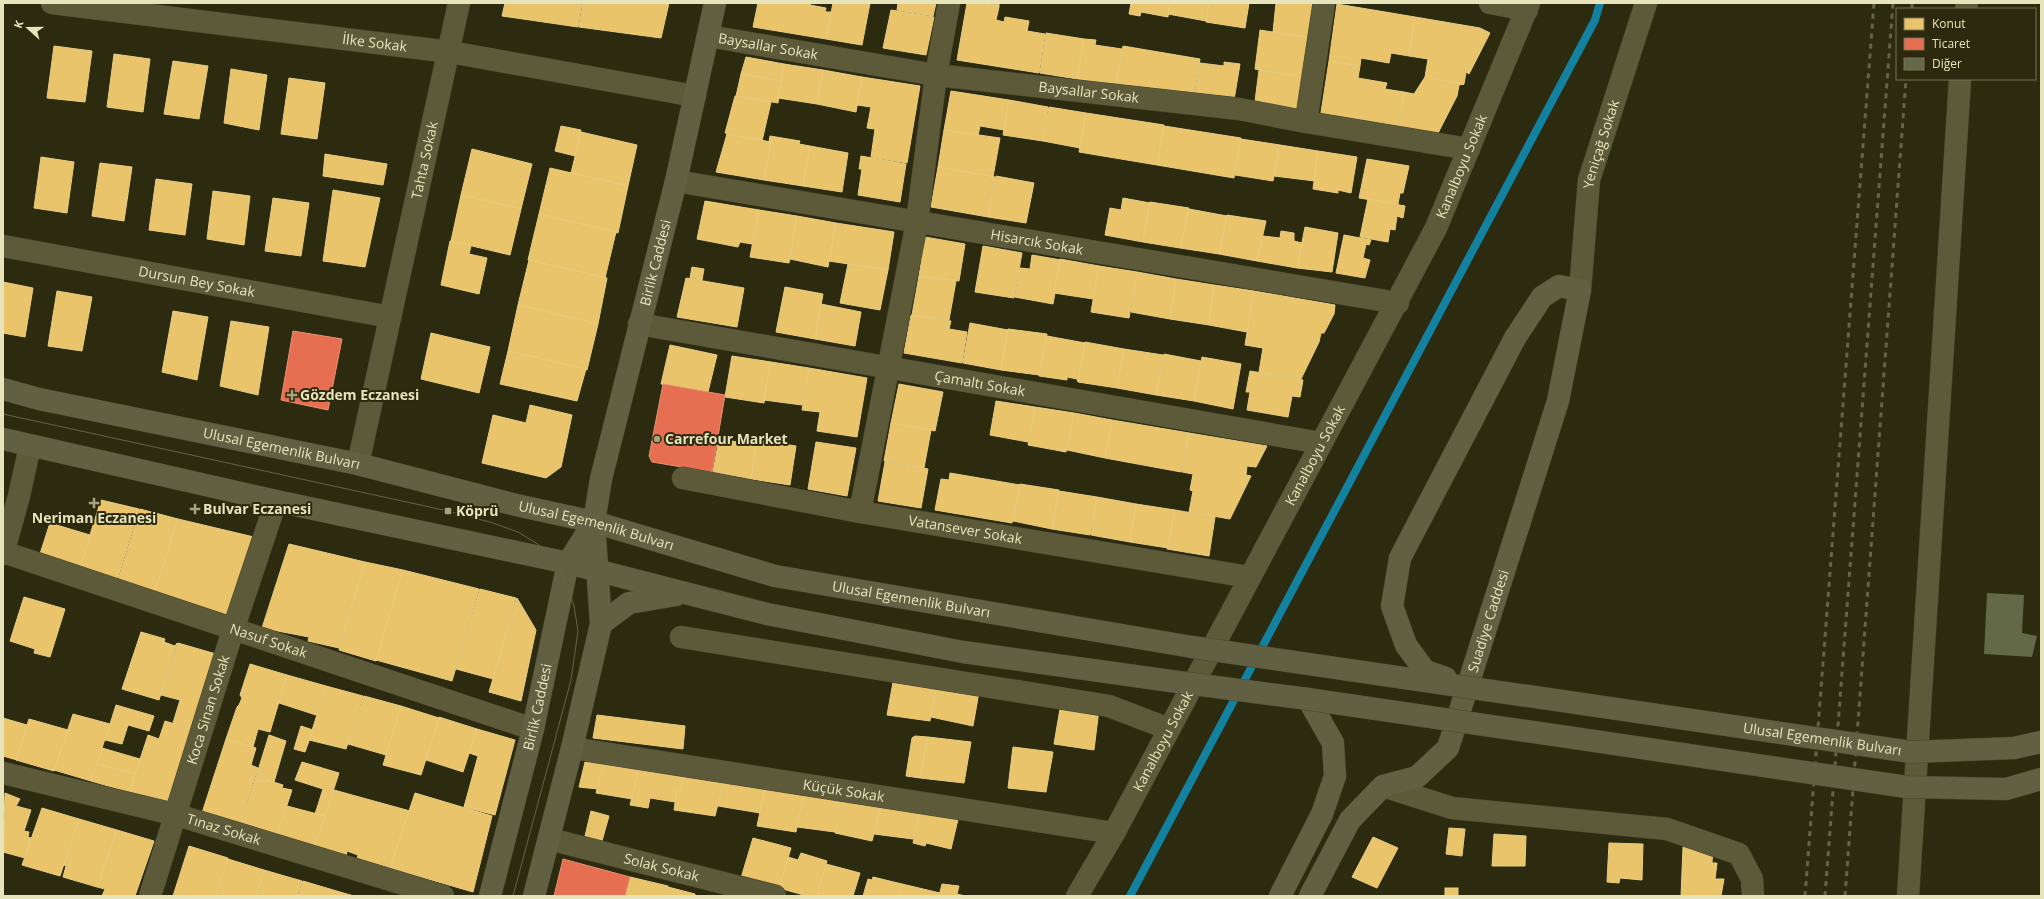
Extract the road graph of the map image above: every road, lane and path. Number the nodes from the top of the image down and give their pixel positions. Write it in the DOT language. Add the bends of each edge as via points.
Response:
graph roads {
  1 [pos="52,3"];
  2 [pos="459,3"];
  3 [pos="715,3"];
  4 [pos="949,3"];
  5 [pos="1324,3"];
  6 [pos="1490,3"];
  7 [pos="1646,3"];
  8 [pos="1528,6"];
  9 [pos="708,36"];
  10 [pos="450,52"];
  11 [pos="936,75"];
  12 [pos="1960,80"];
  13 [pos="695,96"];
  14 [pos="1306,122"];
  15 [pos="1469,149"];
  16 [pos="676,181"];
  17 [pos="917,222"];
  18 [pos="3,246"];
  19 [pos="1580,290"];
  20 [pos="1398,303"];
  21 [pos="390,317"];
  22 [pos="639,324"];
  23 [pos="888,367"];
  24 [pos="3,389"];
  25 [pos="3,439"];
  26 [pos="1322,443"];
  27 [pos="30,446"];
  28 [pos="358,464"];
  29 [pos="683,478"];
  30 [pos="11,495"];
  31 [pos="276,501"];
  32 [pos="860,512"];
  33 [pos="594,522"];
  34 [pos="3,553"];
  35 [pos="568,563"];
  36 [pos="597,571"];
  37 [pos="1249,578"];
  38 [pos="688,594"];
  39 [pos="601,624"];
  40 [pos="233,630"];
  41 [pos="681,637"];
  42 [pos="1474,688"];
  43 [pos="1308,699"];
  44 [pos="533,729"];
  45 [pos="1169,729"];
  46 [pos="2041,742"];
  47 [pos="572,748"];
  48 [pos="3,773"];
  49 [pos="2041,779"];
  50 [pos="1383,786"];
  51 [pos="177,815"];
  52 [pos="1114,833"];
  53 [pos="549,839"];
  54 [pos="150,896"];
  55 [pos="443,896"];
  56 [pos="490,896"];
  57 [pos="534,896"];
  58 [pos="775,896"];
  59 [pos="1077,896"];
  60 [pos="1280,896"];
  61 [pos="1310,896"];
  62 [pos="1753,896"];
  63 [pos="1908,896"];
  1 -- 10 [label="street, İlke Sokak"];
  2 -- 10 [label="street, Tahta Sokak"];
  3 -- 9 [label="main road, Birlik Caddesi"];
  4 -- 11 [label="street"];
  5 -- 14 [label="street"];
  6 -- 8 [label="street"];
  7 -- 19 [label="street, Yeniçağ Sokak" via="1589,180"];
  8 -- 15 [label="street, Kanalboyu Sokak"];
  9 -- 11 [label="street, Baysallar Sokak"];
  9 -- 13 [label="main road, Birlik Caddesi"];
  10 -- 13 [label="street, İlke Sokak"];
  10 -- 21 [label="street, Tahta Sokak"];
  11 -- 14 [label="street, Baysallar Sokak" via="1239,109"];
  11 -- 17 [label="street"];
  12 -- 63 [label="street"];
  13 -- 16 [label="main road, Birlik Caddesi"];
  14 -- 15 [label="street, Baysallar Sokak"];
  15 -- 20 [label="street, Kanalboyu Sokak" via="1436,228"];
  16 -- 17 [label="street, Hisarcık Sokak"];
  16 -- 22 [label="main road, Birlik Caddesi"];
  17 -- 20 [label="street, Hisarcık Sokak"];
  17 -- 23 [label="street"];
  18 -- 21 [label="street, Dursun Bey Sokak"];
  19 -- 42 [label="main road, bridge" via="1559,286 1542,297 1515,338 1400,558 1392,606 1406,645 1425,671"];
  19 -- 50 [label="main road, Suadiye Caddesi" via="1558,401 1448,748 1417,777"];
  20 -- 26 [label="street, Kanalboyu Sokak"];
  21 -- 28 [label="street, Tahta Sokak"];
  22 -- 23 [label="street, Çamaltı Sokak"];
  22 -- 33 [label="main road, Birlik Caddesi" via="601,479"];
  23 -- 26 [label="street, Çamaltı Sokak"];
  23 -- 32 [label="street"];
  24 -- 28 [label="main road, Ulusal Egemenlik Bulvarı" via="38,399"];
  25 -- 27 [label="main road"];
  26 -- 37 [label="street, Kanalboyu Sokak"];
  27 -- 30 [label="street"];
  27 -- 31 [label="main road"];
  28 -- 33 [label="main road, Ulusal Egemenlik Bulvarı" via="516,505"];
  29 -- 32 [label="street, Vatansever Sokak"];
  30 -- 34 [label="street"];
  31 -- 35 [label="main road"];
  31 -- 40 [label="street, Koca Sinan Sokak"];
  32 -- 37 [label="street, Vatansever Sokak"];
  33 -- 35 [label="main road, Birlik Caddesi"];
  33 -- 36 [label="main road, Birlik Caddesi"];
  33 -- 42 [label="main road, Ulusal Egemenlik Bulvarı, bridge" via="775,576 1192,647"];
  34 -- 40 [label="street, Nasuf Sokak"];
  35 -- 36 [label="main road"];
  35 -- 44 [label="main road, Birlik Caddesi"];
  36 -- 38 [label="main road"];
  36 -- 39 [label="main road, Birlik Caddesi"];
  37 -- 45 [label="street, Kanalboyu Sokak"];
  38 -- 39 [label="main road" via="629,603"];
  38 -- 43 [label="main road, bridge" via="767,614 963,652"];
  39 -- 47 [label="main road, Birlik Caddesi"];
  40 -- 44 [label="street, Nasuf Sokak"];
  40 -- 51 [label="street, Koca Sinan Sokak"];
  41 -- 45 [label="street" via="1110,706"];
  42 -- 46 [label="main road, Ulusal Egemenlik Bulvarı, bridge" via="1911,752 2014,748"];
  43 -- 49 [label="main road, bridge" via="1907,787 2006,789"];
  43 -- 60 [label="main road" via="1332,743 1335,776 1322,814"];
  44 -- 56 [label="main road, Birlik Caddesi"];
  45 -- 52 [label="street, Kanalboyu Sokak"];
  47 -- 52 [label="street, Küçük Sokak"];
  47 -- 53 [label="main road, Birlik Caddesi"];
  48 -- 51 [label="street, Tınaz Sokak"];
  50 -- 61 [label="main road" via="1350,820"];
  50 -- 62 [label="street" via="1452,808 1666,829 1739,854 1752,879"];
  51 -- 54 [label="street, Koca Sinan Sokak"];
  51 -- 55 [label="street, Tınaz Sokak"];
  52 -- 59 [label="street, Kanalboyu Sokak"];
  53 -- 57 [label="main road, Birlik Caddesi"];
  53 -- 58 [label="street, Solak Sokak"];
}
